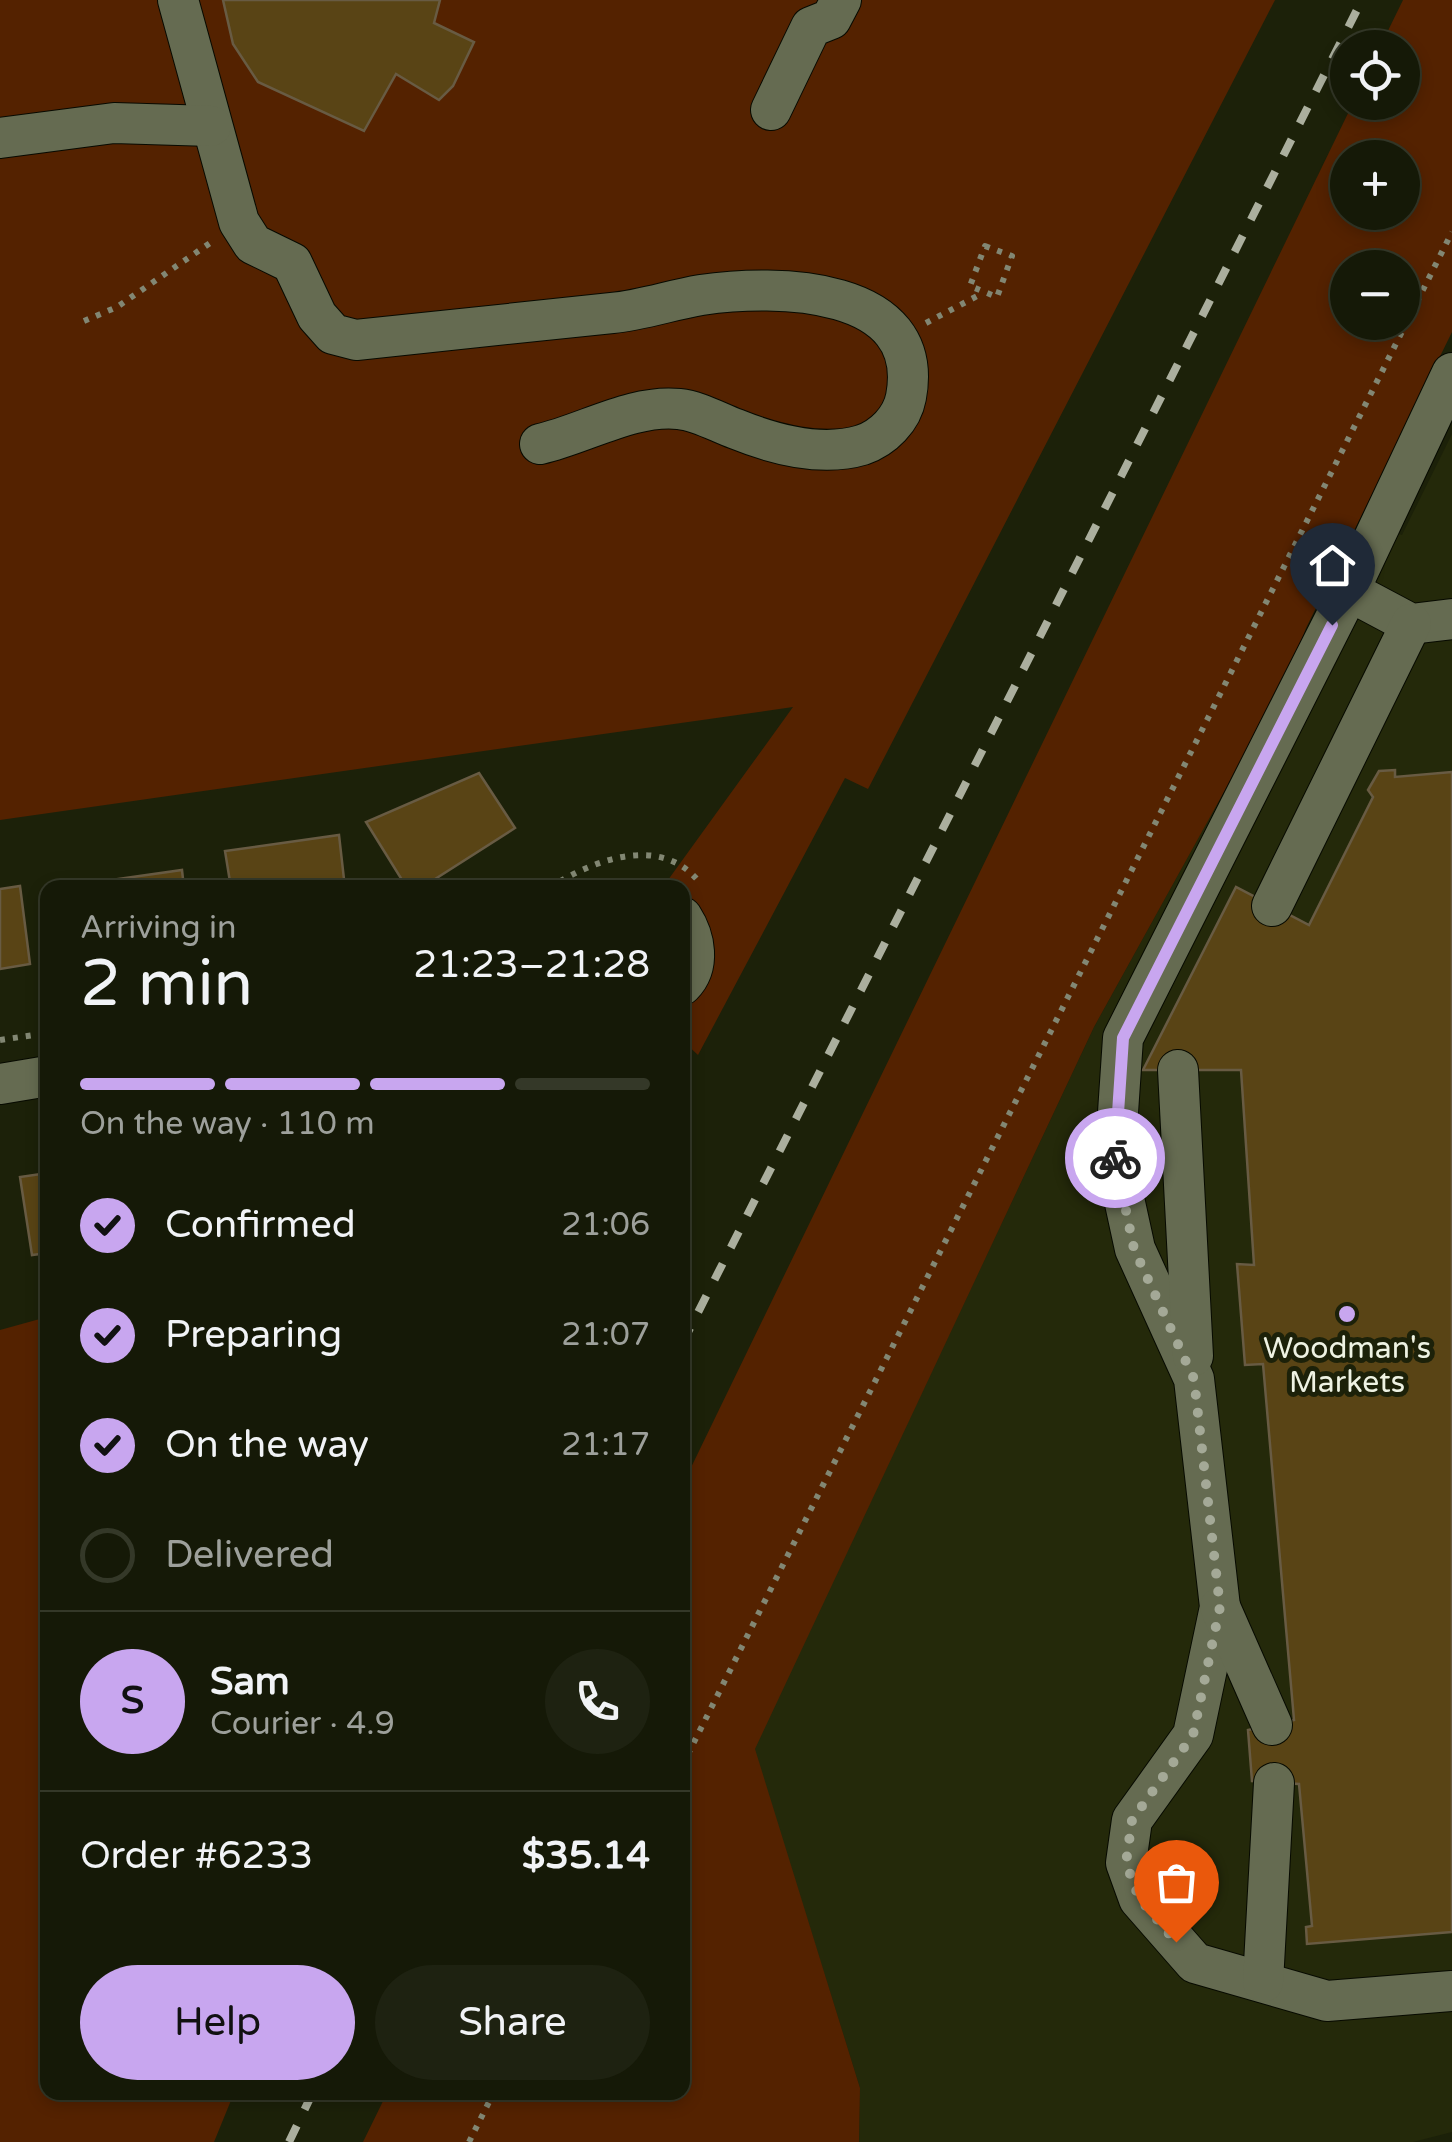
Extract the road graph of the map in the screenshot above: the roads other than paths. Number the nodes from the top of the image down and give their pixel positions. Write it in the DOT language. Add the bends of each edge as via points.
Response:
graph roads {
  1 [pos="178,0"];
  2 [pos="840,0"];
  3 [pos="771,110"];
  4 [pos="211,126"];
  5 [pos="0,138"];
  6 [pos="1452,373"];
  7 [pos="540,444"];
  8 [pos="1349,591"];
  9 [pos="1452,619"];
  10 [pos="1410,624"];
  11 [pos="694,903"];
  12 [pos="1272,906"];
  13 [pos="690,975"];
  14 [pos="1178,1070"];
  15 [pos="40,1077"];
  16 [pos="0,1084"];
  17 [pos="1194,1379"];
  18 [pos="1220,1607"];
  19 [pos="1272,1725"];
  20 [pos="1274,1782"];
  21 [pos="1262,1982"];
  22 [pos="1452,1991"];
  1 -- 4 [label="street"];
  2 -- 3 [label="street" via="831,19 811,27"];
  4 -- 5 [label="street" via="114,123"];
  4 -- 7 [label="street" via="240,222 253,244 292,263 333,334 356,340 631,311 700,295 796,292 884,323 908,384 895,422 864,444 820,450 779,443 678,409 631,414"];
  6 -- 8 [label="street"];
  8 -- 10 [label="street"];
  8 -- 17 [label="street" via="1123,1038 1118,1176 1134,1249"];
  9 -- 10 [label="street"];
  10 -- 12 [label="street"];
  11 -- 13 [label="street"];
  14 -- 17 [label="street"];
  15 -- 16 [label="street"];
  17 -- 18 [label="street"];
  18 -- 19 [label="street"];
  18 -- 21 [label="street" via="1193,1735 1132,1820 1126,1863 1139,1898 1195,1963"];
  20 -- 21 [label="street"];
  21 -- 22 [label="street" via="1327,2001"];
}
